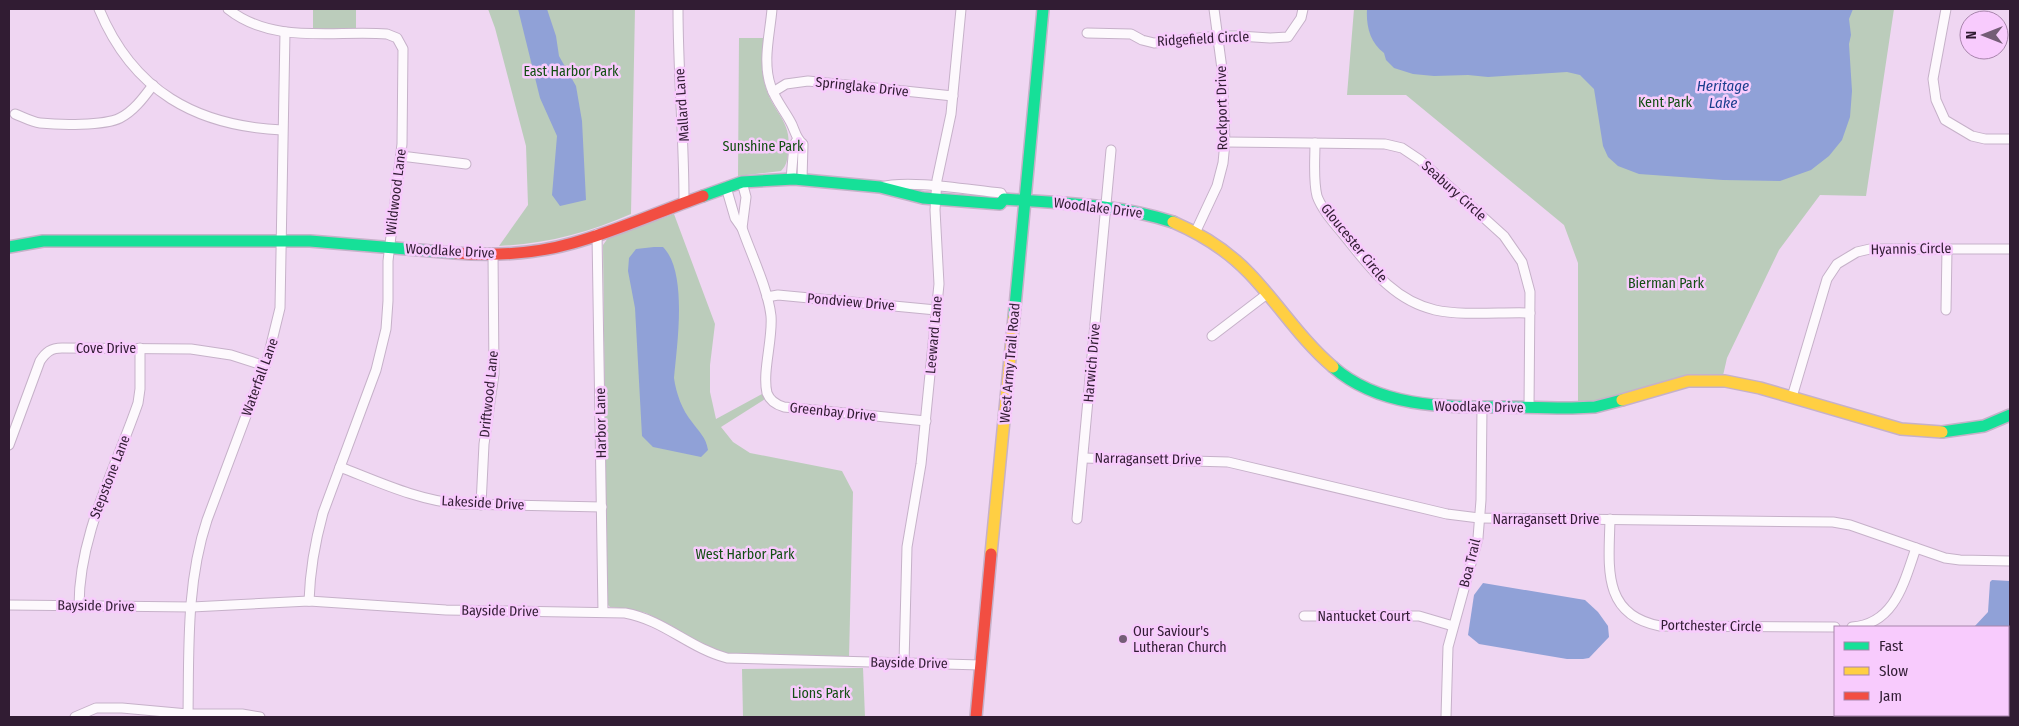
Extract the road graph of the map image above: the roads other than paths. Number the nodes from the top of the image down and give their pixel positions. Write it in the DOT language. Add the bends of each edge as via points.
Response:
graph roads {
  1 [pos="99,9"];
  2 [pos="228,9"];
  3 [pos="678,9"];
  4 [pos="772,9"];
  5 [pos="961,9"];
  6 [pos="1043,9"];
  7 [pos="1214,9"];
  8 [pos="1303,9"];
  9 [pos="1946,9"];
  10 [pos="285,32"];
  11 [pos="1086,34"];
  12 [pos="1218,36"];
  13 [pos="153,86"];
  14 [pos="773,92"];
  15 [pos="953,96"];
  16 [pos="15,114"];
  17 [pos="282,130"];
  18 [pos="2010,139"];
  19 [pos="797,140"];
  20 [pos="1225,142"];
  21 [pos="1315,143"];
  22 [pos="1111,150"];
  23 [pos="401,156"];
  24 [pos="466,164"];
  25 [pos="790,179"];
  26 [pos="802,180"];
  27 [pos="742,182"];
  28 [pos="937,186"];
  29 [pos="726,187"];
  30 [pos="880,187"];
  31 [pos="936,199"];
  32 [pos="1004,199"];
  33 [pos="1025,200"];
  34 [pos="684,202"];
  35 [pos="1106,207"];
  36 [pos="742,228"];
  37 [pos="1195,233"];
  38 [pos="597,234"];
  39 [pos="282,241"];
  40 [pos="9,247"];
  41 [pos="389,247"];
  42 [pos="1947,249"];
  43 [pos="2010,249"];
  44 [pos="493,253"];
  45 [pos="1267,294"];
  46 [pos="767,297"];
  47 [pos="936,310"];
  48 [pos="1946,310"];
  49 [pos="1530,313"];
  50 [pos="1212,336"];
  51 [pos="140,348"];
  52 [pos="265,366"];
  53 [pos="1792,397"];
  54 [pos="1482,407"];
  55 [pos="1529,407"];
  56 [pos="2010,415"];
  57 [pos="926,421"];
  58 [pos="9,445"];
  59 [pos="1083,458"];
  60 [pos="340,467"];
  61 [pos="481,505"];
  62 [pos="602,507"];
  63 [pos="1077,518"];
  64 [pos="1479,518"];
  65 [pos="1610,520"];
  66 [pos="1916,548"];
  67 [pos="2010,561"];
  68 [pos="309,600"];
  69 [pos="9,605"];
  70 [pos="79,606"];
  71 [pos="192,607"];
  72 [pos="603,612"];
  73 [pos="1304,616"];
  74 [pos="1453,626"];
  75 [pos="1856,626"];
  76 [pos="1834,627"];
  77 [pos="904,663"];
  78 [pos="981,665"];
  79 [pos="188,716"];
  80 [pos="75,717"];
  81 [pos="260,717"];
  82 [pos="976,717"];
  83 [pos="1446,717"];
  1 -- 13 [label="street" via="121,49"];
  2 -- 10 [label="street, Wildwood Lane" via="256,26"];
  3 -- 34 [label="street, Mallard Lane"];
  4 -- 14 [label="street" via="767,60 768,79"];
  5 -- 15 [label="street, Leeward Lane"];
  6 -- 33 [label="street, West Army Trail Road"];
  7 -- 12 [label="street, Rockport Drive"];
  8 -- 12 [label="street, Ridgefield Circle" via="1288,37"];
  9 -- 18 [label="street" via="1933,79 1936,100 1945,120 1972,136"];
  10 -- 17 [label="street, Waterfall Lane"];
  10 -- 23 [label="street, Wildwood Lane" via="382,34 400,41 404,57"];
  11 -- 12 [label="street, Ridgefield Circle" via="1131,34 1154,43"];
  12 -- 20 [label="street, Rockport Drive"];
  13 -- 16 [label="street" via="134,108 110,122 39,123"];
  13 -- 17 [label="street" via="189,109 221,122"];
  14 -- 15 [label="street, Springlake Drive" via="786,84 808,81"];
  14 -- 19 [label="street" via="792,124"];
  15 -- 28 [label="street, Leeward Lane"];
  17 -- 39 [label="street, Waterfall Lane"];
  19 -- 25 [label="street"];
  19 -- 26 [label="street" via="803,144"];
  20 -- 21 [label="street, Seabury Circle"];
  20 -- 37 [label="street, Rockport Drive" via="1217,186"];
  21 -- 49 [label="street, Seabury Circle" via="1385,144 1402,148 1415,157 1510,243 1527,277"];
  21 -- 49 [label="street, Gloucester Circle" via="1315,186 1319,201 1379,279 1397,294 1422,306 1444,311"];
  22 -- 35 [label="street, Harwich Drive"];
  23 -- 24 [label="street"];
  23 -- 41 [label="street, Wildwood Lane"];
  25 -- 26 [label="street, Woodlake Drive"];
  25 -- 27 [label="street, Woodlake Drive"];
  26 -- 30 [label="street, Woodlake Drive"];
  27 -- 29 [label="street, Woodlake Drive"];
  27 -- 36 [label="street, Greenbay Drive" via="746,197"];
  28 -- 30 [label="street, Woodlake Drive" via="891,184"];
  28 -- 31 [label="street, Leeward Lane"];
  28 -- 32 [label="street, Woodlake Drive" via="1001,193"];
  29 -- 34 [label="street, Woodlake Drive"];
  29 -- 36 [label="street, Greenbay Drive" via="735,218"];
  30 -- 31 [label="street, Woodlake Drive" via="890,192"];
  31 -- 32 [label="street, Woodlake Drive" via="1000,204"];
  31 -- 47 [label="street, Leeward Lane" via="939,284"];
  32 -- 33 [label="street, Woodlake Drive"];
  33 -- 35 [label="street, Woodlake Drive"];
  33 -- 78 [label="street, West Army Trail Road"];
  34 -- 38 [label="street, Woodlake Drive"];
  35 -- 37 [label="street, Woodlake Drive" via="1138,211"];
  35 -- 59 [label="street, Harwich Drive"];
  36 -- 46 [label="street, Greenbay Drive"];
  37 -- 45 [label="street, Woodlake Drive" via="1249,272"];
  38 -- 44 [label="street, Woodlake Drive" via="552,248"];
  38 -- 62 [label="street, Harbor Lane"];
  39 -- 40 [label="street, Woodlake Drive" via="43,241"];
  39 -- 41 [label="street, Woodlake Drive"];
  39 -- 52 [label="street, Waterfall Lane" via="280,308"];
  41 -- 44 [label="street, Woodlake Drive"];
  41 -- 60 [label="street, Wildwood Lane" via="388,315 383,347"];
  42 -- 43 [label="street, Hyannis Circle"];
  42 -- 48 [label="street"];
  42 -- 53 [label="street, Hyannis Circle" via="1870,249 1857,252 1836,264 1823,287"];
  44 -- 61 [label="street, Driftwood Lane" via="494,374 484,444"];
  45 -- 50 [label="street"];
  45 -- 54 [label="street, Woodlake Drive" via="1314,352 1356,383 1380,395 1406,402 1440,407"];
  46 -- 47 [label="street, Pondview Drive" via="778,295"];
  46 -- 57 [label="street, Greenbay Drive" via="771,325 766,383 768,397 773,402 784,407"];
  47 -- 57 [label="street, Leeward Lane"];
  49 -- 55 [label="street, Seabury Circle"];
  51 -- 52 [label="street, Cove Drive" via="213,351"];
  51 -- 58 [label="street, Cove Drive" via="62,348 46,353 40,361"];
  51 -- 70 [label="street, Stepstone Lane" via="138,403 86,545"];
  52 -- 71 [label="street, Waterfall Lane" via="202,533 196,558"];
  53 -- 55 [label="street, Woodlake Drive" via="1735,382 1701,380 1595,407"];
  53 -- 56 [label="street, Woodlake Drive" via="1922,432 1968,430"];
  54 -- 55 [label="street, Woodlake Drive"];
  54 -- 64 [label="street, Boa Trail"];
  57 -- 77 [label="street, Leeward Lane" via="907,547"];
  59 -- 63 [label="street, Harwich Drive"];
  59 -- 64 [label="street, Narragansett Drive" via="1228,462 1448,514"];
  60 -- 61 [label="street, Lakeside Drive" via="428,499"];
  60 -- 68 [label="street, Wildwood Lane" via="316,535"];
  61 -- 62 [label="street, Lakeside Drive"];
  62 -- 72 [label="street, Harbor Lane"];
  64 -- 65 [label="street, Narragansett Drive"];
  64 -- 74 [label="street, Boa Trail" via="1478,538"];
  65 -- 66 [label="street, Narragansett Drive" via="1833,522"];
  65 -- 76 [label="street, Portchester Circle" via="1611,584 1625,610 1639,620 1660,626"];
  66 -- 67 [label="street, Narragansett Drive" via="1945,558"];
  66 -- 75 [label="street" via="1900,592 1889,611 1872,622"];
  68 -- 71 [label="street, Bayside Drive"];
  68 -- 72 [label="street, Bayside Drive" via="446,610"];
  69 -- 70 [label="street, Bayside Drive"];
  70 -- 71 [label="street, Bayside Drive"];
  71 -- 79 [label="street, Waterfall Lane"];
  72 -- 77 [label="street, Bayside Drive" via="648,618 700,649 727,658"];
  73 -- 74 [label="street, Nantucket Court" via="1419,616"];
  74 -- 83 [label="street, Boa Trail" via="1446,657"];
  77 -- 78 [label="street, Bayside Drive"];
  78 -- 82 [label="street, West Army Trail Road"];
  79 -- 80 [label="street" via="96,708"];
  79 -- 81 [label="street" via="242,714"];
}
